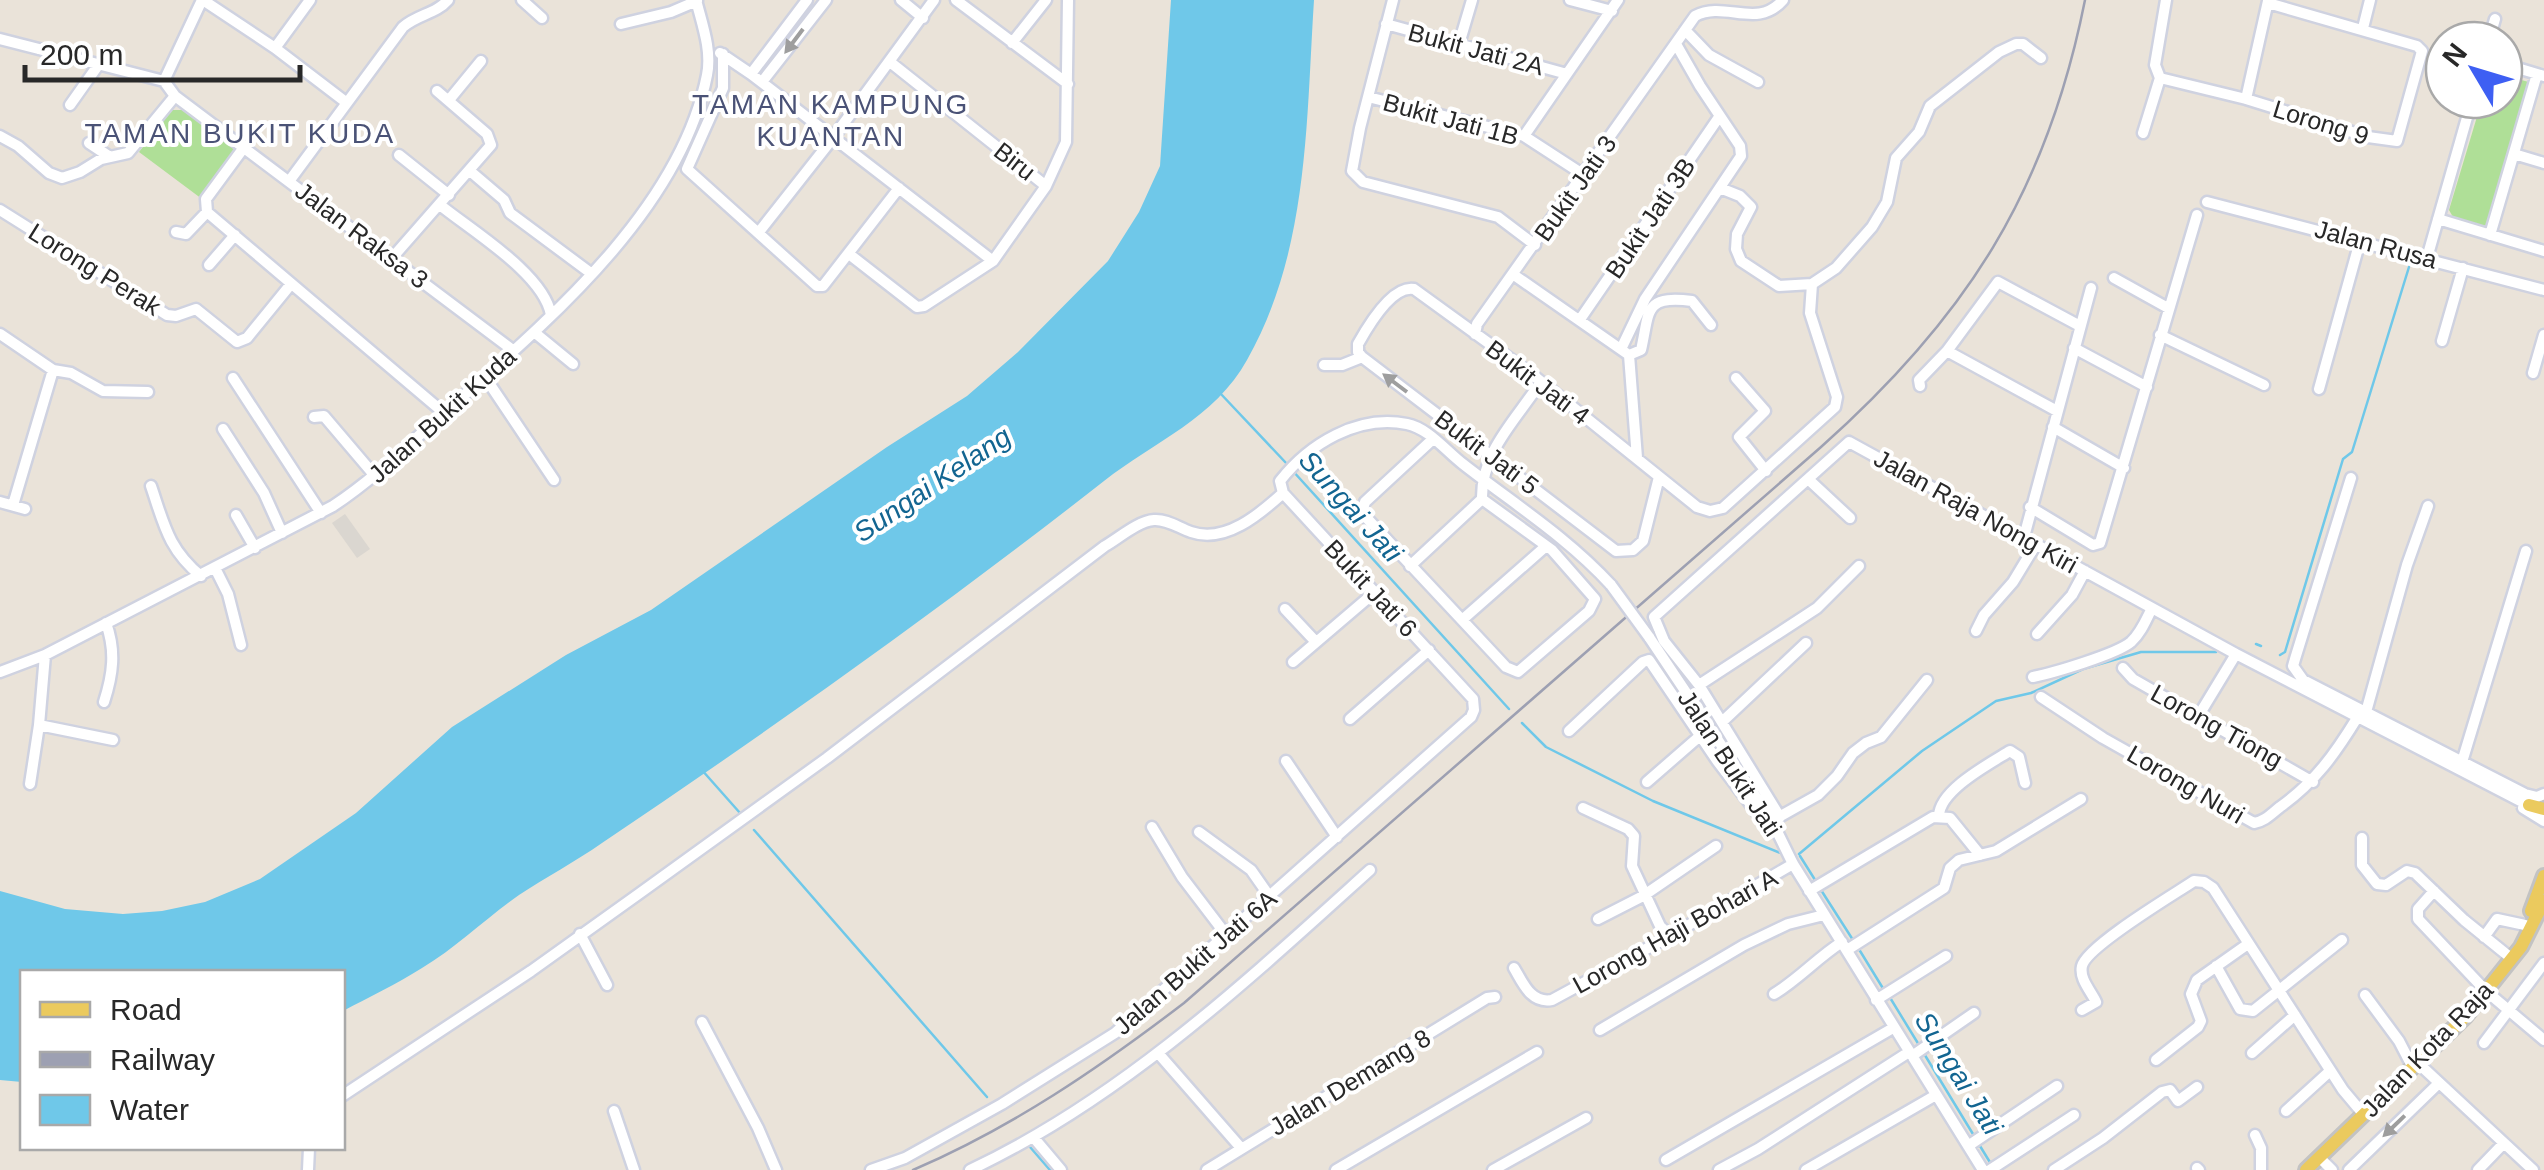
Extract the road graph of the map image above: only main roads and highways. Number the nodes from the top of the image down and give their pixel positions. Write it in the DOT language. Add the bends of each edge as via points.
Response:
graph roads {
  1 [pos="2528,805"];
  2 [pos="2544,815"];
  3 [pos="2544,876"];
  4 [pos="2542,902"];
  5 [pos="2513,956"];
  6 [pos="2306,1170"];
  1 -- 2 [label="main road"];
  3 -- 4 [label="main road, Jalan Kota Raja"];
  4 -- 5 [label="main road"];
  4 -- 5 [label="main road, Jalan Kota Raja"];
  5 -- 6 [label="main road, Jalan Kota Raja" via="2415,1066"];
}
